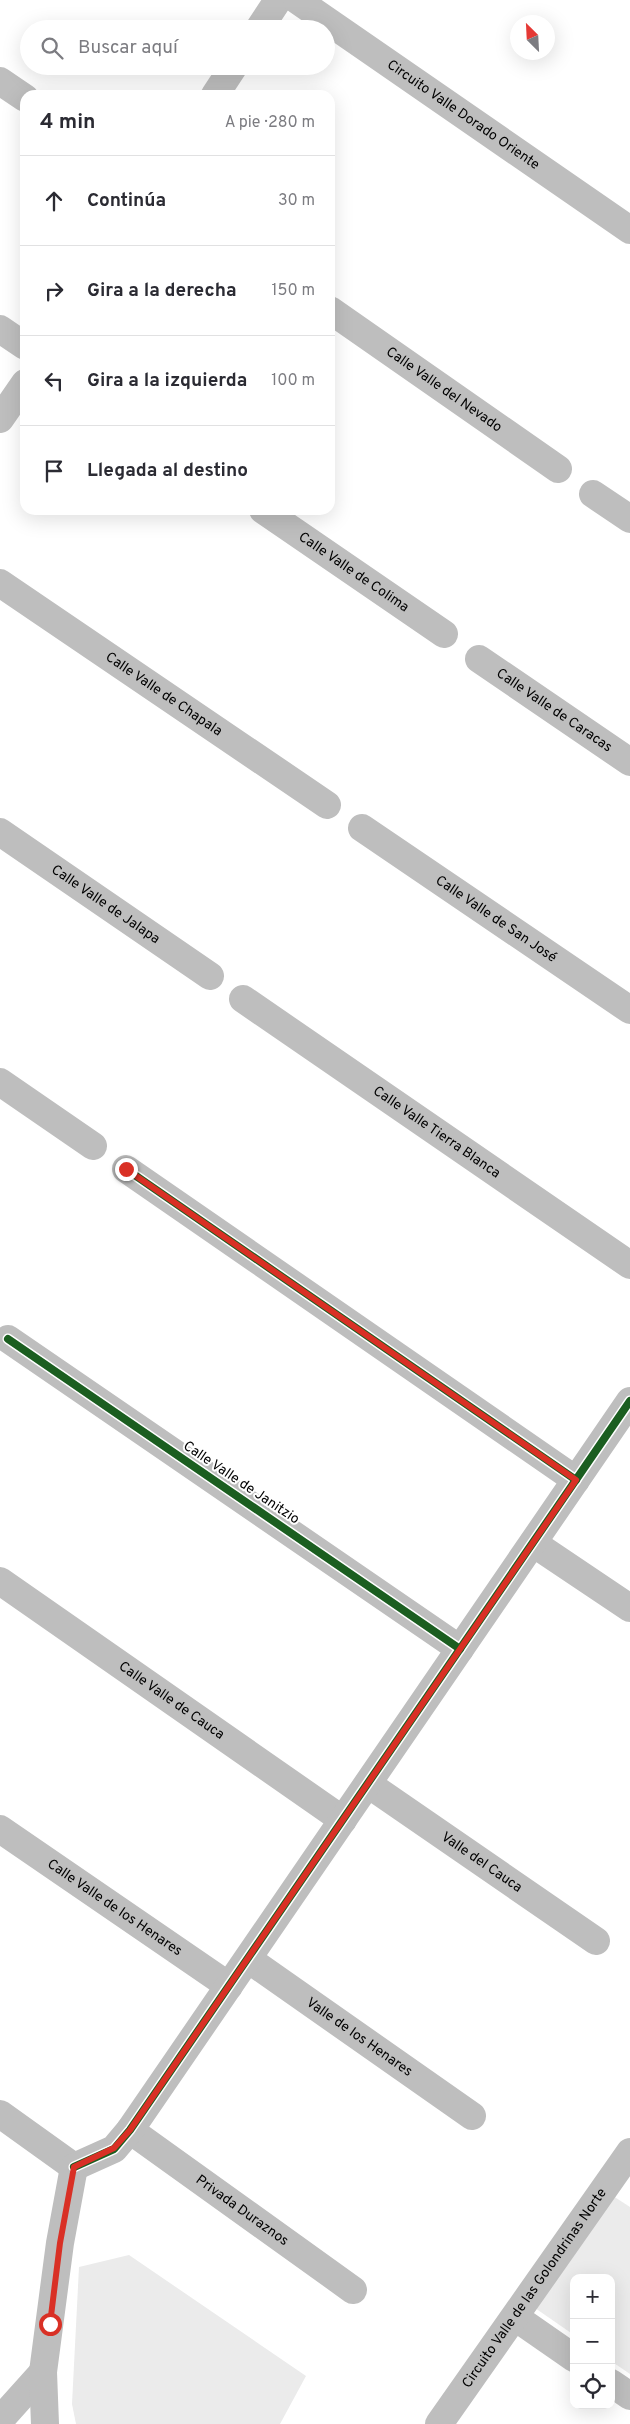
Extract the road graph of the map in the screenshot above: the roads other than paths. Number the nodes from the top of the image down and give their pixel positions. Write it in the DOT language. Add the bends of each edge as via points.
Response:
graph roads {
  1 [pos="278,0"];
  2 [pos="297,0"];
  3 [pos="265,20"];
  4 [pos="326,20"];
  5 [pos="335,26"];
  6 [pos="228,75"];
  7 [pos="0,81"];
  8 [pos="218,90"];
  9 [pos="20,95"];
  10 [pos="630,230"];
  11 [pos="335,313"];
  12 [pos="0,329"];
  13 [pos="20,343"];
  14 [pos="20,390"];
  15 [pos="0,419"];
  16 [pos="558,469"];
  17 [pos="593,494"];
  18 [pos="270,515"];
  19 [pos="630,519"];
  20 [pos="0,583"];
  21 [pos="444,634"];
  22 [pos="479,659"];
  23 [pos="630,762"];
  24 [pos="327,805"];
  25 [pos="362,828"];
  26 [pos="0,832"];
  27 [pos="210,976"];
  28 [pos="243,999"];
  29 [pos="630,1010"];
  30 [pos="0,1082"];
  31 [pos="93,1146"];
  32 [pos="126,1169"];
  33 [pos="630,1264"];
  34 [pos="8,1339"];
  35 [pos="630,1401"];
  36 [pos="576,1480"];
  37 [pos="533,1543"];
  38 [pos="0,1581"];
  39 [pos="630,1608"];
  40 [pos="460,1649"];
  41 [pos="368,1784"];
  42 [pos="343,1820"];
  43 [pos="0,1830"];
  44 [pos="596,1941"];
  45 [pos="248,1959"];
  46 [pos="229,1986"];
  47 [pos="0,2114"];
  48 [pos="472,2116"];
  49 [pos="130,2130"];
  50 [pos="74,2167"];
  51 [pos="625,2169"];
  52 [pos="353,2290"];
  53 [pos="515,2317"];
  54 [pos="570,2355"];
  55 [pos="43,2372"];
  56 [pos="615,2386"];
  57 [pos="630,2396"];
  58 [pos="0,2420"];
  59 [pos="45,2424"];
  60 [pos="439,2424"];
  1 -- 3 [label="street"];
  2 -- 4 [label="street, Circuito Valle Dorado Oriente"];
  5 -- 10 [label="street, Circuito Valle Dorado Oriente"];
  6 -- 8 [label="street"];
  7 -- 9 [label="street"];
  11 -- 16 [label="street, Calle Valle del Nevado"];
  12 -- 13 [label="street"];
  14 -- 15 [label="street"];
  17 -- 19 [label="street"];
  18 -- 21 [label="street, Calle Valle de Colima"];
  20 -- 24 [label="street, Calle Valle de Chapala"];
  22 -- 23 [label="street, Calle Valle de Caracas"];
  25 -- 29 [label="street, Calle Valle de San José"];
  26 -- 27 [label="street, Calle Valle de Jalapa"];
  28 -- 33 [label="street, Calle Valle Tierra Blanca"];
  30 -- 31 [label="street"];
  32 -- 36 [label="street"];
  34 -- 40 [label="street, Calle Valle de Janitzio"];
  35 -- 36 [label="street"];
  36 -- 37 [label="street"];
  37 -- 39 [label="street"];
  37 -- 40 [label="street"];
  38 -- 42 [label="street, Calle Valle de Cauca"];
  40 -- 41 [label="street"];
  41 -- 42 [label="street"];
  41 -- 44 [label="street, Valle del Cauca"];
  42 -- 45 [label="street"];
  43 -- 46 [label="street, Calle Valle de los Henares"];
  45 -- 46 [label="street"];
  45 -- 48 [label="street, Valle de los Henares"];
  46 -- 49 [label="street"];
  47 -- 50 [label="street"];
  49 -- 50 [label="street" via="114,2148"];
  49 -- 52 [label="street, Privada Duraznos"];
  50 -- 55 [label="street"];
  51 -- 53 [label="street, Circuito Valle de las Golondrinas Norte"];
  53 -- 54 [label="street"];
  53 -- 60 [label="street, Circuito Valle de las Golondrinas Norte"];
  55 -- 58 [label="street"];
  55 -- 59 [label="street"];
  56 -- 57 [label="street"];
}
